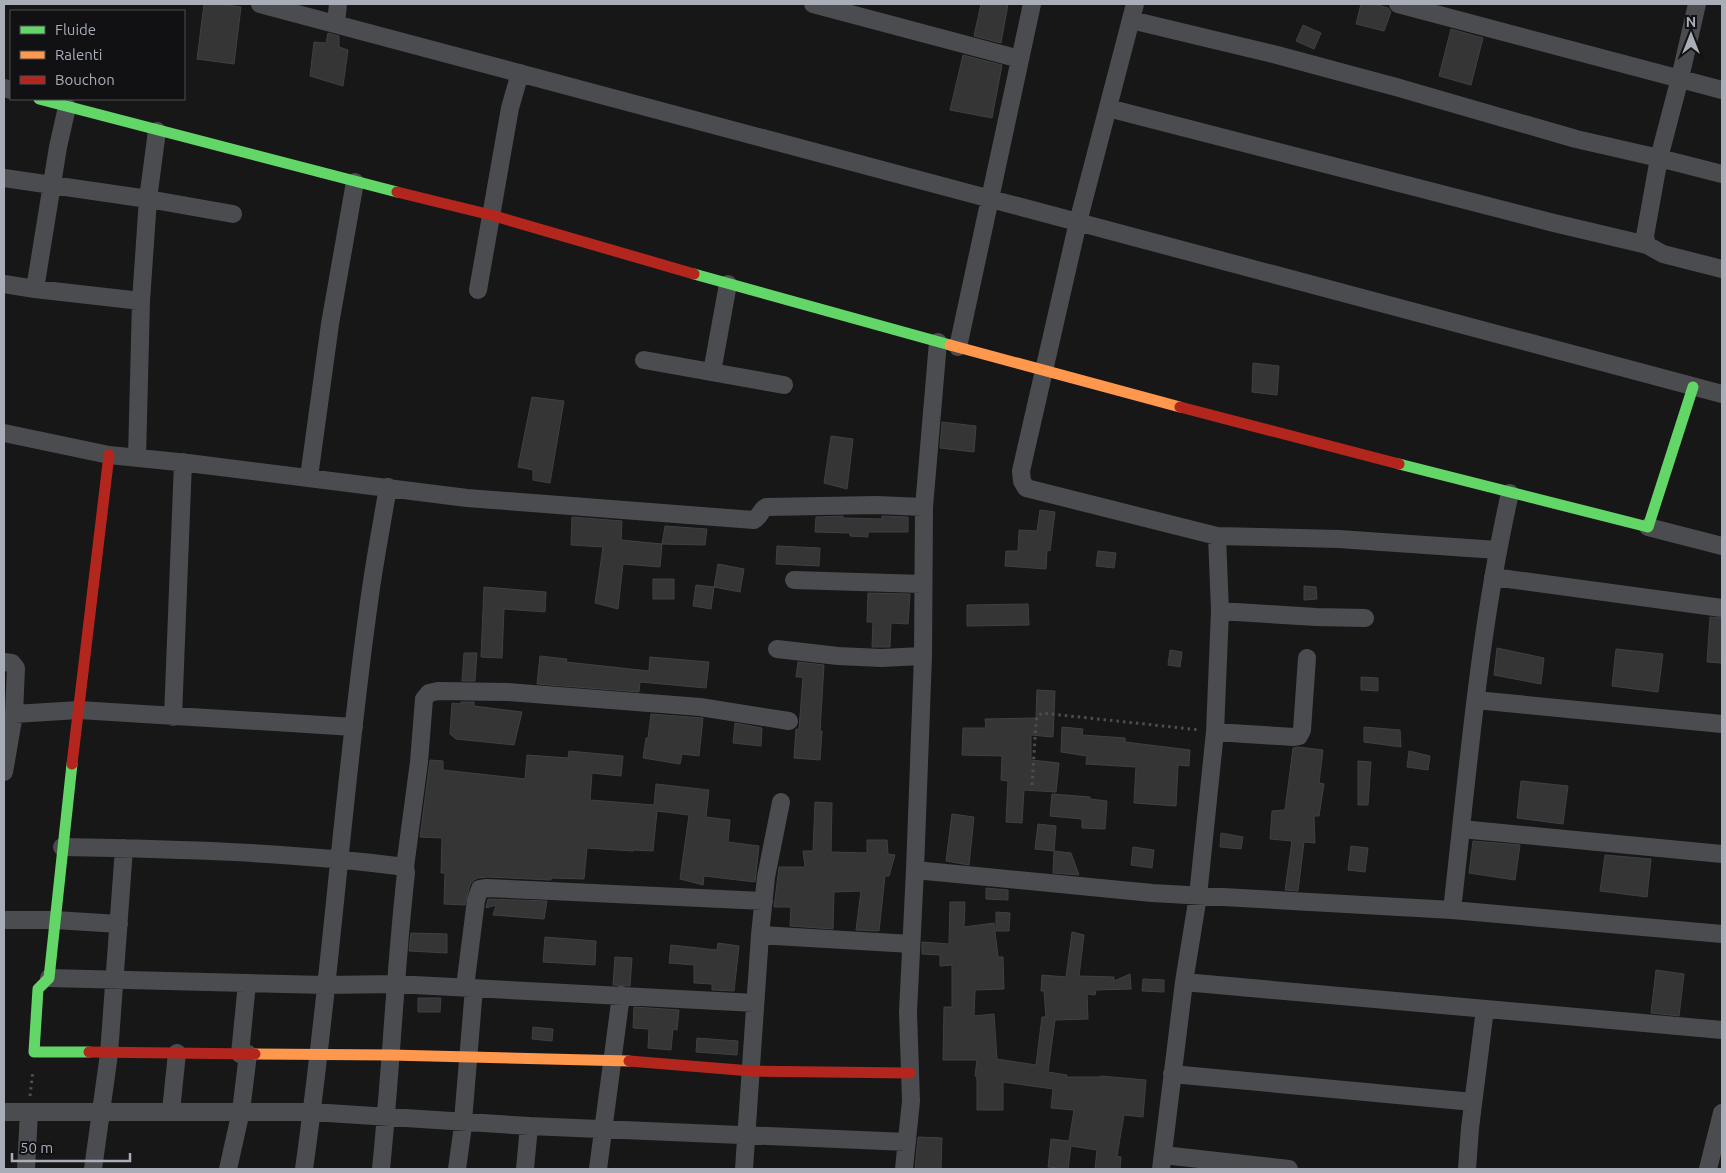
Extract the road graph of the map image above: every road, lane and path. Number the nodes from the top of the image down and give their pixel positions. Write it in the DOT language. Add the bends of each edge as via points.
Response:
graph roads {
  1 [pos="260,4"];
  2 [pos="338,4"];
  3 [pos="813,4"];
  4 [pos="1032,4"];
  5 [pos="1398,4"];
  6 [pos="1697,4"];
  7 [pos="1133,12"];
  8 [pos="336,24"];
  9 [pos="1020,59"];
  10 [pos="520,73"];
  11 [pos="1680,78"];
  12 [pos="1722,90"];
  13 [pos="42,100"];
  14 [pos="67,108"];
  15 [pos="1108,108"];
  16 [pos="157,131"];
  17 [pos="1659,158"];
  18 [pos="1722,174"];
  19 [pos="4,178"];
  20 [pos="355,182"];
  21 [pos="52,185"];
  22 [pos="148,198"];
  23 [pos="991,199"];
  24 [pos="233,214"];
  25 [pos="491,215"];
  26 [pos="1078,222"];
  27 [pos="1647,245"];
  28 [pos="1722,270"];
  29 [pos="4,284"];
  30 [pos="728,284"];
  31 [pos="35,289"];
  32 [pos="478,290"];
  33 [pos="141,300"];
  34 [pos="938,342"];
  35 [pos="958,347"];
  36 [pos="644,360"];
  37 [pos="1044,371"];
  38 [pos="712,372"];
  39 [pos="784,385"];
  40 [pos="1693,387"];
  41 [pos="1722,394"];
  42 [pos="4,432"];
  43 [pos="109,455"];
  44 [pos="137,458"];
  45 [pos="183,462"];
  46 [pos="309,478"];
  47 [pos="388,487"];
  48 [pos="1510,493"];
  49 [pos="924,507"];
  50 [pos="1648,527"];
  51 [pos="1218,536"];
  52 [pos="1722,546"];
  53 [pos="1497,550"];
  54 [pos="1493,577"];
  55 [pos="794,580"];
  56 [pos="922,584"];
  57 [pos="1722,608"];
  58 [pos="1220,611"];
  59 [pos="1365,618"];
  60 [pos="777,649"];
  61 [pos="923,656"];
  62 [pos="1307,658"];
  63 [pos="4,662"];
  64 [pos="1476,700"];
  65 [pos="79,710"];
  66 [pos="14,714"];
  67 [pos="173,717"];
  68 [pos="789,720"];
  69 [pos="1722,724"];
  70 [pos="354,727"];
  71 [pos="1215,732"];
  72 [pos="4,772"];
  73 [pos="1032,785"];
  74 [pos="780,802"];
  75 [pos="1461,829"];
  76 [pos="62,847"];
  77 [pos="124,848"];
  78 [pos="1722,854"];
  79 [pos="339,858"];
  80 [pos="405,867"];
  81 [pos="915,870"];
  82 [pos="1198,896"];
  83 [pos="764,901"];
  84 [pos="1452,910"];
  85 [pos="4,920"];
  86 [pos="55,920"];
  87 [pos="119,924"];
  88 [pos="1722,934"];
  89 [pos="760,935"];
  90 [pos="911,944"];
  91 [pos="49,978"];
  92 [pos="114,980"];
  93 [pos="1184,982"];
  94 [pos="247,983"];
  95 [pos="395,984"];
  96 [pos="325,986"];
  97 [pos="469,988"];
  98 [pos="621,995"];
  99 [pos="754,1003"];
  100 [pos="1485,1009"];
  101 [pos="1722,1030"];
  102 [pos="34,1052"];
  103 [pos="177,1053"];
  104 [pos="109,1054"];
  105 [pos="244,1054"];
  106 [pos="318,1055"];
  107 [pos="391,1055"];
  108 [pos="468,1058"];
  109 [pos="612,1060"];
  110 [pos="751,1071"];
  111 [pos="910,1073"];
  112 [pos="1172,1074"];
  113 [pos="1473,1102"];
  114 [pos="101,1111"];
  115 [pos="171,1111"];
  116 [pos="241,1111"];
  117 [pos="4,1112"];
  118 [pos="29,1112"];
  119 [pos="312,1112"];
  120 [pos="1722,1113"];
  121 [pos="386,1117"];
  122 [pos="462,1122"];
  123 [pos="528,1126"];
  124 [pos="603,1129"];
  125 [pos="746,1134"];
  126 [pos="907,1142"];
  127 [pos="1162,1162"];
  128 [pos="26,1169"];
  129 [pos="93,1169"];
  130 [pos="228,1169"];
  131 [pos="304,1169"];
  132 [pos="381,1169"];
  133 [pos="457,1169"];
  134 [pos="525,1169"];
  135 [pos="598,1169"];
  136 [pos="744,1169"];
  137 [pos="904,1169"];
  138 [pos="1289,1169"];
  139 [pos="1467,1169"];
  140 [pos="1708,1169"];
  1 -- 8 [label="street"];
  2 -- 8 [label="street"];
  3 -- 9 [label="street"];
  4 -- 9 [label="street"];
  5 -- 11 [label="street"];
  6 -- 11 [label="street"];
  7 -- 15 [label="street"];
  7 -- 17 [label="street" via="1576,139"];
  8 -- 10 [label="street"];
  9 -- 23 [label="street"];
  10 -- 23 [label="street"];
  10 -- 25 [label="street" via="510,108"];
  11 -- 12 [label="street"];
  11 -- 17 [label="street"];
  13 -- 14 [label="street"];
  14 -- 16 [label="street"];
  14 -- 21 [label="street"];
  15 -- 26 [label="street"];
  15 -- 27 [label="street"];
  16 -- 20 [label="street"];
  16 -- 22 [label="street"];
  17 -- 18 [label="street"];
  17 -- 27 [label="street" via="1645,236"];
  19 -- 21 [label="street"];
  20 -- 25 [label="street"];
  20 -- 46 [label="street" via="330,324"];
  21 -- 22 [label="street"];
  21 -- 31 [label="street"];
  22 -- 24 [label="street"];
  22 -- 33 [label="street"];
  23 -- 26 [label="street"];
  23 -- 35 [label="street"];
  25 -- 30 [label="street"];
  25 -- 32 [label="street"];
  26 -- 37 [label="street"];
  26 -- 40 [label="street"];
  27 -- 28 [label="street" via="1663,254"];
  29 -- 31 [label="street"];
  30 -- 34 [label="street"];
  30 -- 38 [label="street"];
  31 -- 33 [label="street"];
  33 -- 44 [label="street"];
  34 -- 35 [label="street"];
  34 -- 49 [label="street"];
  35 -- 37 [label="street"];
  36 -- 38 [label="street"];
  37 -- 48 [label="street"];
  37 -- 51 [label="street" via="1021,471 1026,488"];
  38 -- 39 [label="street"];
  40 -- 41 [label="street"];
  40 -- 50 [label="street"];
  42 -- 43 [label="street"];
  43 -- 44 [label="street"];
  43 -- 65 [label="street"];
  44 -- 45 [label="street"];
  45 -- 46 [label="street"];
  45 -- 67 [label="street"];
  46 -- 47 [label="street"];
  47 -- 49 [label="street" via="467,498 742,520 754,520 766,507"];
  47 -- 70 [label="street" via="370,595"];
  48 -- 50 [label="street"];
  48 -- 53 [label="street"];
  49 -- 56 [label="street"];
  50 -- 52 [label="street"];
  51 -- 53 [label="street" via="1339,539"];
  51 -- 58 [label="street"];
  53 -- 54 [label="street"];
  54 -- 57 [label="street"];
  54 -- 64 [label="street"];
  55 -- 56 [label="street"];
  56 -- 61 [label="street"];
  58 -- 59 [label="street"];
  58 -- 71 [label="street"];
  60 -- 61 [label="street" via="838,656"];
  61 -- 81 [label="street"];
  62 -- 71 [label="street" via="1299,736"];
  63 -- 66 [label="street" via="12,663 16,668"];
  64 -- 69 [label="street"];
  64 -- 75 [label="street"];
  65 -- 66 [label="street"];
  65 -- 67 [label="street"];
  65 -- 76 [label="street"];
  66 -- 72 [label="street"];
  67 -- 70 [label="street"];
  68 -- 80 [label="street" via="700,706 507,692 429,693 424,699"];
  70 -- 79 [label="street"];
  71 -- 73 [label="path" via="1042,712 1036,723"];
  71 -- 82 [label="street"];
  74 -- 83 [label="street"];
  75 -- 78 [label="street"];
  75 -- 84 [label="street"];
  76 -- 77 [label="street"];
  76 -- 86 [label="street"];
  77 -- 79 [label="street"];
  77 -- 87 [label="street"];
  79 -- 80 [label="street"];
  79 -- 96 [label="street"];
  80 -- 95 [label="street"];
  81 -- 82 [label="street"];
  81 -- 90 [label="street"];
  82 -- 84 [label="street"];
  82 -- 93 [label="street"];
  83 -- 89 [label="street"];
  83 -- 97 [label="street" via="480,889 476,900"];
  84 -- 88 [label="street"];
  85 -- 86 [label="street"];
  86 -- 87 [label="street"];
  86 -- 91 [label="street"];
  87 -- 92 [label="street"];
  89 -- 90 [label="street"];
  89 -- 99 [label="street"];
  90 -- 111 [label="street"];
  91 -- 92 [label="street"];
  91 -- 102 [label="street" via="38,989"];
  92 -- 94 [label="street"];
  92 -- 104 [label="street"];
  93 -- 100 [label="street"];
  93 -- 112 [label="street"];
  94 -- 96 [label="street"];
  94 -- 105 [label="street"];
  95 -- 96 [label="street"];
  95 -- 97 [label="street"];
  95 -- 107 [label="street"];
  96 -- 106 [label="street"];
  97 -- 98 [label="street"];
  97 -- 108 [label="street"];
  98 -- 99 [label="street"];
  98 -- 109 [label="street"];
  99 -- 110 [label="street"];
  100 -- 101 [label="street"];
  100 -- 113 [label="street"];
  102 -- 104 [label="street"];
  102 -- 118 [label="path"];
  103 -- 104 [label="street"];
  103 -- 105 [label="street"];
  103 -- 115 [label="street"];
  104 -- 114 [label="street"];
  105 -- 106 [label="street"];
  105 -- 116 [label="street"];
  106 -- 107 [label="street"];
  106 -- 119 [label="street"];
  107 -- 108 [label="street"];
  107 -- 121 [label="street"];
  108 -- 109 [label="street"];
  108 -- 122 [label="street"];
  109 -- 110 [label="street"];
  109 -- 124 [label="street"];
  110 -- 111 [label="street"];
  110 -- 125 [label="street"];
  111 -- 126 [label="street"];
  112 -- 113 [label="street"];
  112 -- 127 [label="street"];
  113 -- 139 [label="street"];
  114 -- 115 [label="street"];
  114 -- 118 [label="street"];
  114 -- 129 [label="street"];
  115 -- 116 [label="street"];
  116 -- 119 [label="street"];
  116 -- 130 [label="street"];
  117 -- 118 [label="street"];
  118 -- 128 [label="street"];
  119 -- 121 [label="street"];
  119 -- 131 [label="street"];
  120 -- 140 [label="street"];
  121 -- 122 [label="street"];
  121 -- 132 [label="street"];
  122 -- 123 [label="street"];
  122 -- 133 [label="street"];
  123 -- 124 [label="street"];
  123 -- 134 [label="street"];
  124 -- 125 [label="street"];
  124 -- 135 [label="street"];
  125 -- 126 [label="street"];
  125 -- 136 [label="street"];
  126 -- 137 [label="street"];
  127 -- 138 [label="street"];
}
